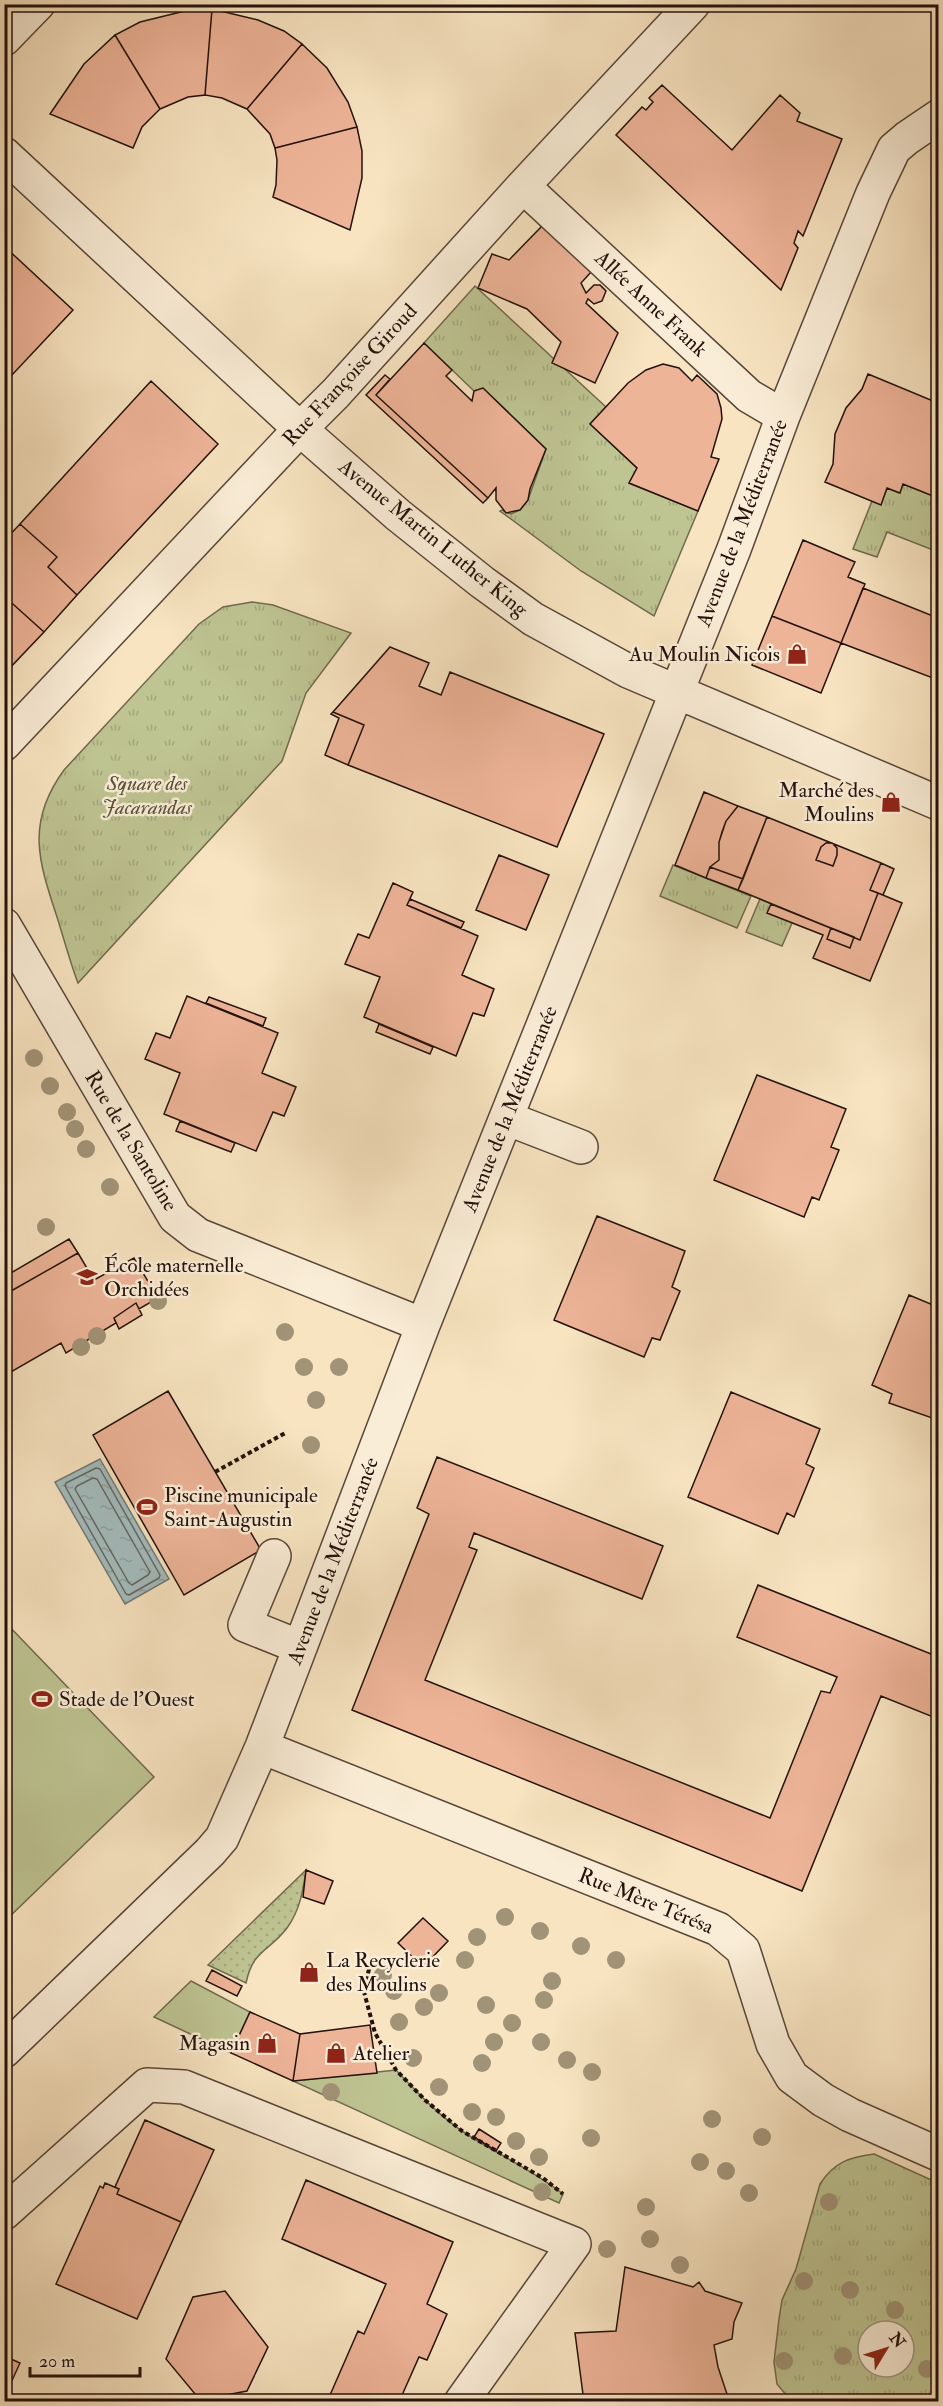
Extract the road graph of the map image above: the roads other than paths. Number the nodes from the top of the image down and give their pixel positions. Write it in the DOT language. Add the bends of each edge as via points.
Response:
graph roads {
  1 [pos="38,4"];
  2 [pos="693,4"];
  3 [pos="4,39"];
  4 [pos="939,117"];
  5 [pos="4,154"];
  6 [pos="524,186"];
  7 [pos="783,416"];
  8 [pos="300,429"];
  9 [pos="675,692"];
  10 [pos="4,744"];
  11 [pos="939,803"];
  12 [pos="4,925"];
  13 [pos="506,1118"];
  14 [pos="581,1147"];
  15 [pos="423,1325"];
  16 [pos="274,1556"];
  17 [pos="300,1647"];
  18 [pos="262,1747"];
  19 [pos="4,2051"];
  20 [pos="939,2154"];
  21 [pos="4,2213"];
  22 [pos="461,2402"];
  1 -- 3 [label="street"];
  2 -- 6 [label="street, Rue Françoise Giroud"];
  4 -- 7 [label="street, Avenue de la Méditerranée" via="894,149 884,168"];
  5 -- 8 [label="street, Avenue Martin Luther King"];
  6 -- 7 [label="street, Allée Anne Frank" via="749,396"];
  6 -- 8 [label="street, Rue Françoise Giroud"];
  7 -- 9 [label="street, Avenue de la Méditerranée"];
  8 -- 9 [label="street, Avenue Martin Luther King" via="406,521 533,619 592,654"];
  8 -- 10 [label="street, Rue Françoise Giroud"];
  9 -- 11 [label="street, Avenue Martin Luther King"];
  9 -- 13 [label="street, Avenue de la Méditerranée"];
  12 -- 15 [label="street, Rue de la Santoline" via="175,1217 198,1235"];
  13 -- 14 [label="street"];
  13 -- 15 [label="street, Avenue de la Méditerranée"];
  15 -- 17 [label="street, Avenue de la Méditerranée"];
  16 -- 17 [label="street" via="245,1625"];
  17 -- 18 [label="street, Avenue de la Méditerranée"];
  18 -- 19 [label="street, Avenue de la Méditerranée" via="222,1838"];
  18 -- 20 [label="street, Rue Mère Térésa" via="718,1929 743,1950 773,2044 792,2077 850,2115"];
  21 -- 22 [label="street" via="147,2085 184,2087 574,2244"];
}
